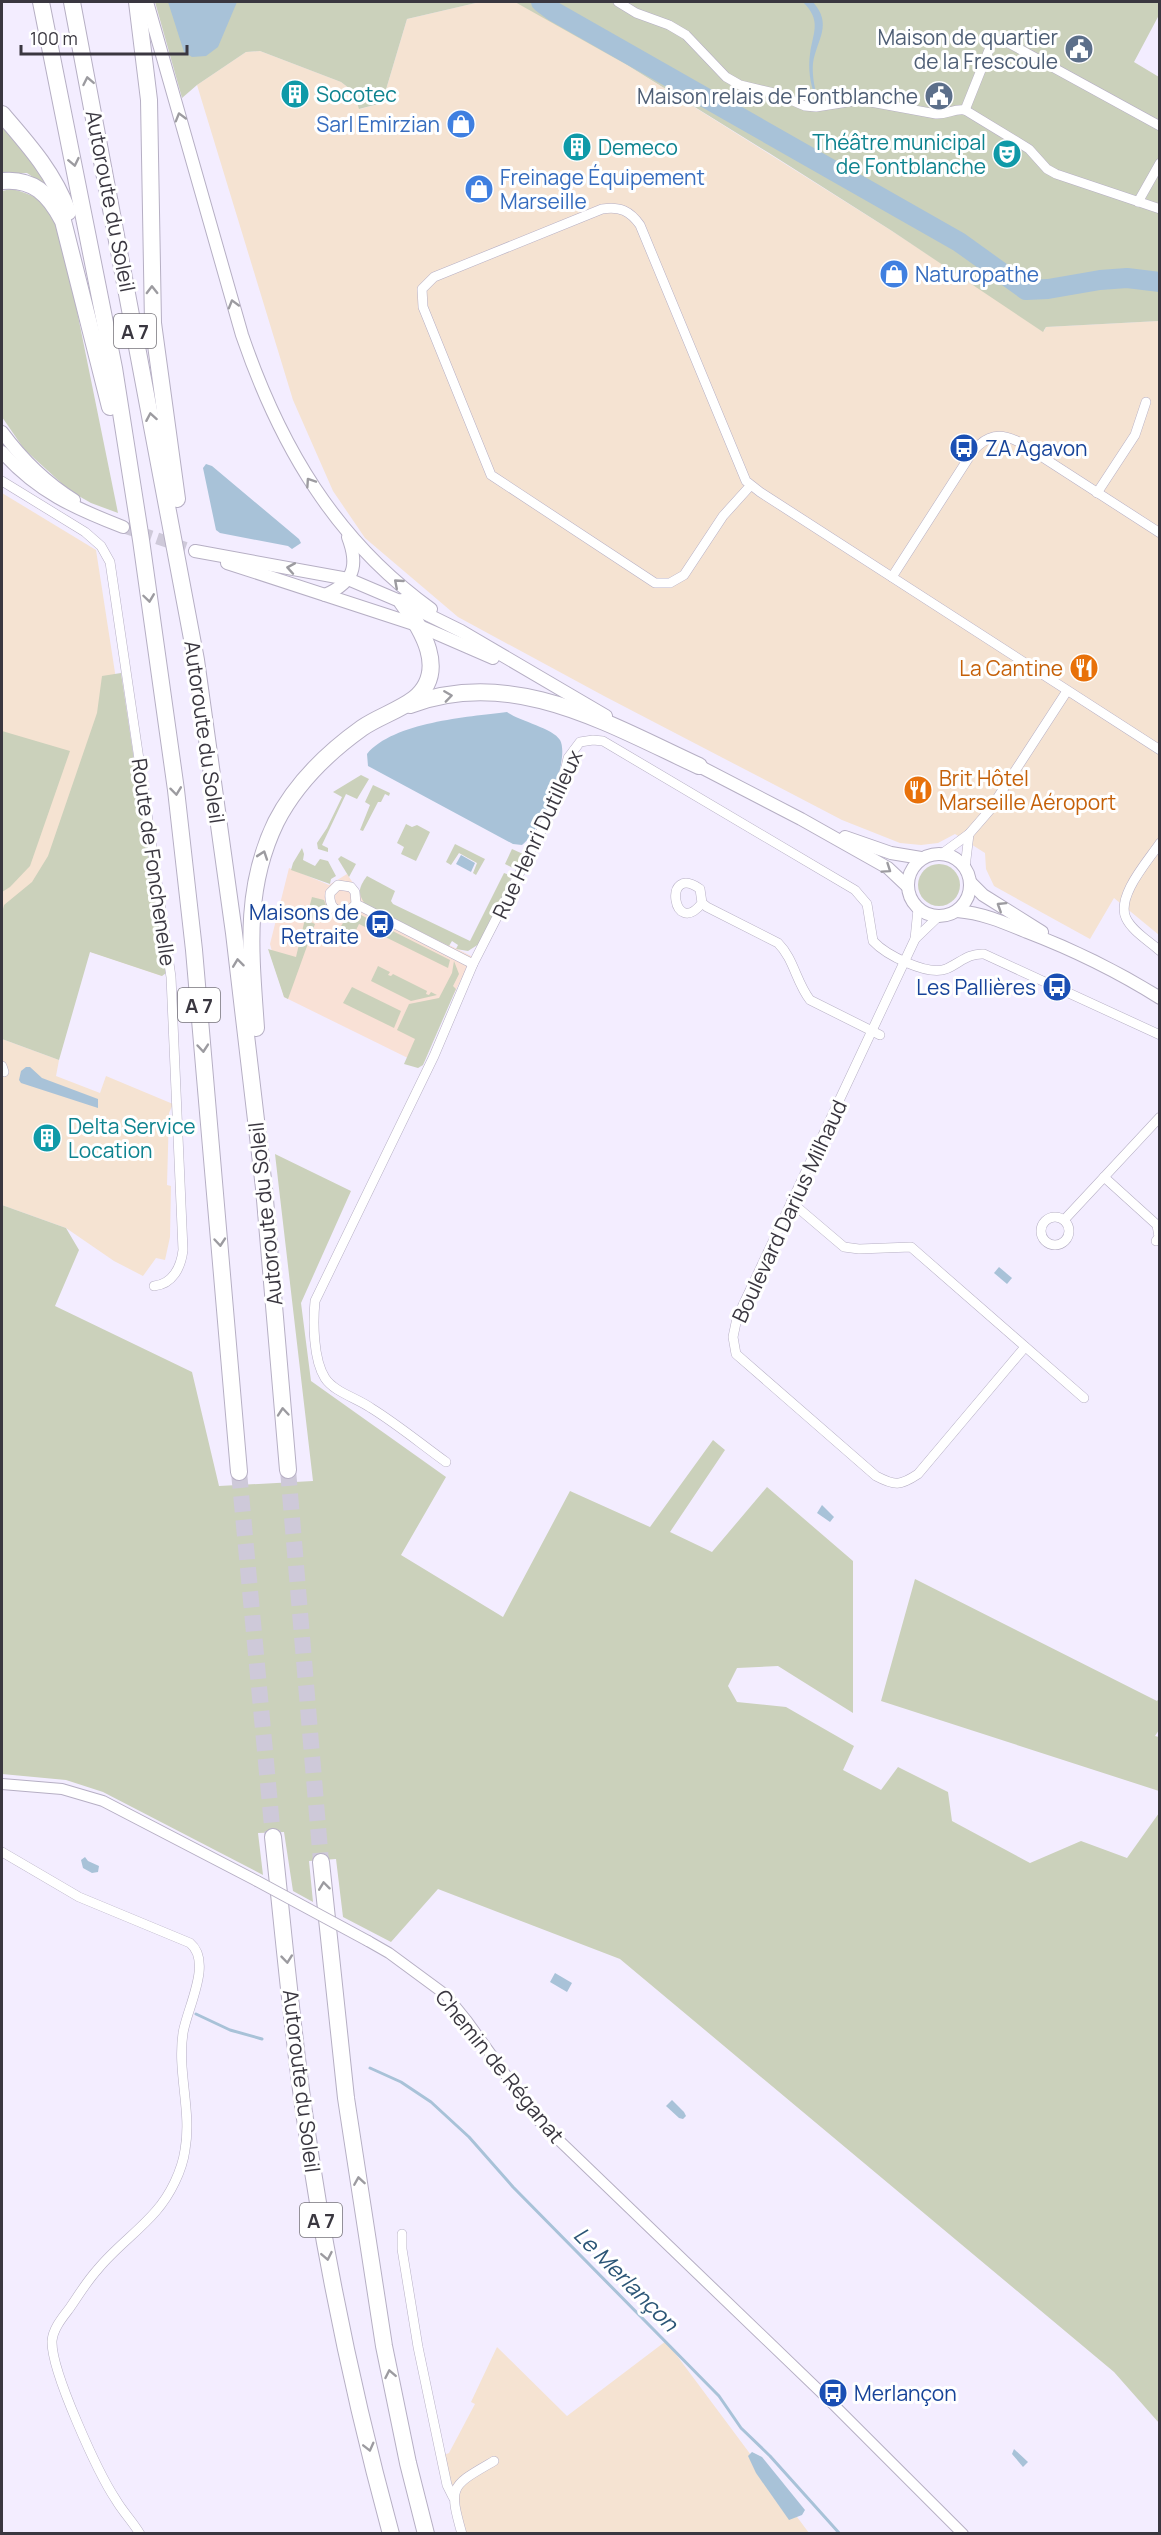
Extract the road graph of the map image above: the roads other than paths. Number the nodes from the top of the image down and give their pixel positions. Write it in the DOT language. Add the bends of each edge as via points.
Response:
graph roads {
  1 [pos="41,2"];
  2 [pos="72,2"];
  3 [pos="137,2"];
  4 [pos="147,2"];
  5 [pos="618,2"];
  6 [pos="966,110"];
  7 [pos="2,114"];
  8 [pos="1160,126"];
  9 [pos="1160,163"];
  10 [pos="2,181"];
  11 [pos="1138,202"];
  12 [pos="1160,209"];
  13 [pos="102,374"];
  14 [pos="1146,402"];
  15 [pos="2,432"];
  16 [pos="2,452"];
  17 [pos="2,481"];
  18 [pos="751,485"];
  19 [pos="1097,493"];
  20 [pos="108,521"];
  21 [pos="123,527"];
  22 [pos="345,529"];
  23 [pos="1160,533"];
  24 [pos="141,540"];
  25 [pos="892,577"];
  26 [pos="348,579"];
  27 [pos="325,595"];
  28 [pos="402,602"];
  29 [pos="417,625"];
  30 [pos="461,631"];
  31 [pos="196,660"];
  32 [pos="1067,691"];
  33 [pos="569,696"];
  34 [pos="392,712"];
  35 [pos="1160,750"];
  36 [pos="699,766"];
  37 [pos="801,819"];
  38 [pos="969,834"];
  39 [pos="1160,843"];
  40 [pos="943,854"];
  41 [pos="921,858"];
  42 [pos="965,868"];
  43 [pos="970,882"];
  44 [pos="907,886"];
  45 [pos="702,903"];
  46 [pos="356,904"];
  47 [pos="918,909"];
  48 [pos="957,911"];
  49 [pos="939,917"];
  50 [pos="915,939"];
  51 [pos="1069,948"];
  52 [pos="1160,951"];
  53 [pos="904,961"];
  54 [pos="473,964"];
  55 [pos="1160,998"];
  56 [pos="876,1032"];
  57 [pos="1160,1035"];
  58 [pos="1160,1117"];
  59 [pos="1104,1177"];
  60 [pos="264,1188"];
  61 [pos="791,1202"];
  62 [pos="1065,1219"];
  63 [pos="1156,1241"];
  64 [pos="154,1286"];
  65 [pos="1025,1347"];
  66 [pos="1084,1398"];
  67 [pos="446,1462"];
  68 [pos="288,1470"];
  69 [pos="239,1472"];
  70 [pos="2,1784"];
  71 [pos="273,1837"];
  72 [pos="2,1852"];
  73 [pos="321,1862"];
  74 [pos="402,2234"];
  75 [pos="494,2461"];
  76 [pos="453,2497"];
  77 [pos="140,2534"];
  78 [pos="391,2534"];
  79 [pos="426,2534"];
  80 [pos="462,2534"];
  81 [pos="963,2534"];
  1 -- 24 [label="highway, Autoroute du Soleil / A 7, one-way" via="114,368"];
  31 -- 2 [label="highway, Autoroute du Soleil / A 7, one-way"];
  31 -- 3 [label="highway, one-way" via="187,564 153,323 151,128"];
  22 -- 4 [label="main road, one-way" via="298,465 256,377"];
  5 -- 6 [label="street" via="686,35 726,77 740,85 805,106 860,100 944,115 958,108"];
  6 -- 8 [label="street" via="992,45 1005,41"];
  6 -- 11 [label="street" via="1029,149 1047,169"];
  7 -- 13 [label="highway" via="52,177 67,210"];
  9 -- 11 [label="street"];
  10 -- 13 [label="highway" via="31,184 44,192 57,209 69,241"];
  11 -- 12 [label="street"];
  13 -- 24 [label="highway"];
  14 -- 19 [label="street" via="1135,435"];
  15 -- 20 [label="main road" via="47,482"];
  16 -- 20 [label="main road" via="52,496"];
  17 -- 64 [label="street, Route de Fonchenelle" via="85,532 101,546 110,562 171,977 183,1250 180,1265 170,1280"];
  18 -- 18 [label="street" via="741,473 640,225 628,212 612,207 602,209 434,277 422,289 423,307 491,475 655,583 670,583 684,575 723,516"];
  18 -- 25 [label="street"];
  19 -- 23 [label="street"];
  19 -- 25 [label="street" via="1006,435 994,435 973,451"];
  20 -- 21 [label="main road"];
  22 -- 26 [label="main road" via="354,558"];
  30 -- 22 [label="main road, one-way" via="395,581"];
  24 -- 69 [label="highway, Autoroute du Soleil / A 7, one-way" via="194,950"];
  25 -- 32 [label="street"];
  26 -- 27 [label="main road"];
  26 -- 27 [label="main road, one-way" via="195,551"];
  26 -- 28 [label="main road"];
  27 -- 29 [label="main road"];
  28 -- 29 [label="highway"];
  28 -- 30 [label="main road"];
  29 -- 33 [label="main road"];
  29 -- 34 [label="highway" via="430,651 429,674 420,693"];
  30 -- 33 [label="main road"];
  60 -- 31 [label="highway, Autoroute du Soleil / A 7, one-way"];
  32 -- 35 [label="street"];
  32 -- 38 [label="street"];
  33 -- 36 [label="main road"];
  34 -- 36 [label="highway, one-way" via="466,693 530,696 586,714"];
  60 -- 34 [label="highway, one-way" via="250,932 261,857 287,804 315,766 364,726"];
  36 -- 37 [label="main road"];
  37 -- 41 [label="main road" via="866,845"];
  37 -- 44 [label="main road, one-way" via="888,868"];
  38 -- 40 [label="street"];
  38 -- 42 [label="street"];
  39 -- 52 [label="street" via="1125,896 1123,907 1135,930"];
  40 -- 41 [label="main road"];
  40 -- 42 [label="main road" via="953,856"];
  41 -- 44 [label="main road" via="913,866"];
  42 -- 43 [label="main road"];
  43 -- 48 [label="main road" via="968,898"];
  51 -- 43 [label="main road, one-way" via="983,895"];
  44 -- 47 [label="main road"];
  45 -- 56 [label="street" via="778,943 789,956 810,1000"];
  46 -- 54 [label="street"];
  47 -- 49 [label="main road"];
  47 -- 50 [label="street, Boulevard Darius Milhaud"];
  48 -- 49 [label="main road"];
  48 -- 51 [label="main road" via="979,913"];
  49 -- 50 [label="street, Boulevard Darius Milhaud"];
  50 -- 53 [label="street, Boulevard Darius Milhaud"];
  51 -- 55 [label="main road"];
  53 -- 54 [label="street, Rue Henri Dutilleux" via="873,941 867,904 855,890 603,741 593,740 580,742 572,750 560,794"];
  53 -- 56 [label="street, Boulevard Darius Milhaud"];
  53 -- 57 [label="street" via="938,971 975,953 984,954"];
  54 -- 67 [label="street, Rue Henri Dutilleux" via="434,1056 317,1293 313,1320 320,1367 326,1380 371,1407"];
  56 -- 61 [label="street, Boulevard Darius Milhaud"];
  58 -- 59 [label="street"];
  59 -- 62 [label="street"];
  59 -- 63 [label="street" via="1157,1225"];
  68 -- 60 [label="highway, Autoroute du Soleil / A 7, one-way"];
  61 -- 65 [label="street" via="844,1246 911,1247"];
  61 -- 65 [label="street, Boulevard Darius Milhaud" via="737,1318 733,1337 736,1354 876,1476 891,1484 905,1483 918,1474"];
  65 -- 66 [label="street"];
  70 -- 81 [label="street, Chemin de Réganat, bridge" via="49,1786 119,1808 389,1953 446,1995 539,2121"];
  71 -- 78 [label="highway, Autoroute du Soleil / A 7, one-way" via="304,2111 323,2235 346,2353"];
  72 -- 77 [label="street" via="79,1897 190,1943 198,1950 200,1959 181,2055 187,2127 180,2166 157,2210 98,2268 58,2324 52,2340 57,2369 88,2446 115,2500"];
  79 -- 73 [label="highway, Autoroute du Soleil / A 7, one-way" via="383,2335 346,2098"];
  74 -- 76 [label="street" via="418,2347 447,2485"];
  75 -- 76 [label="street" via="461,2481"];
  76 -- 80 [label="street"];
}
